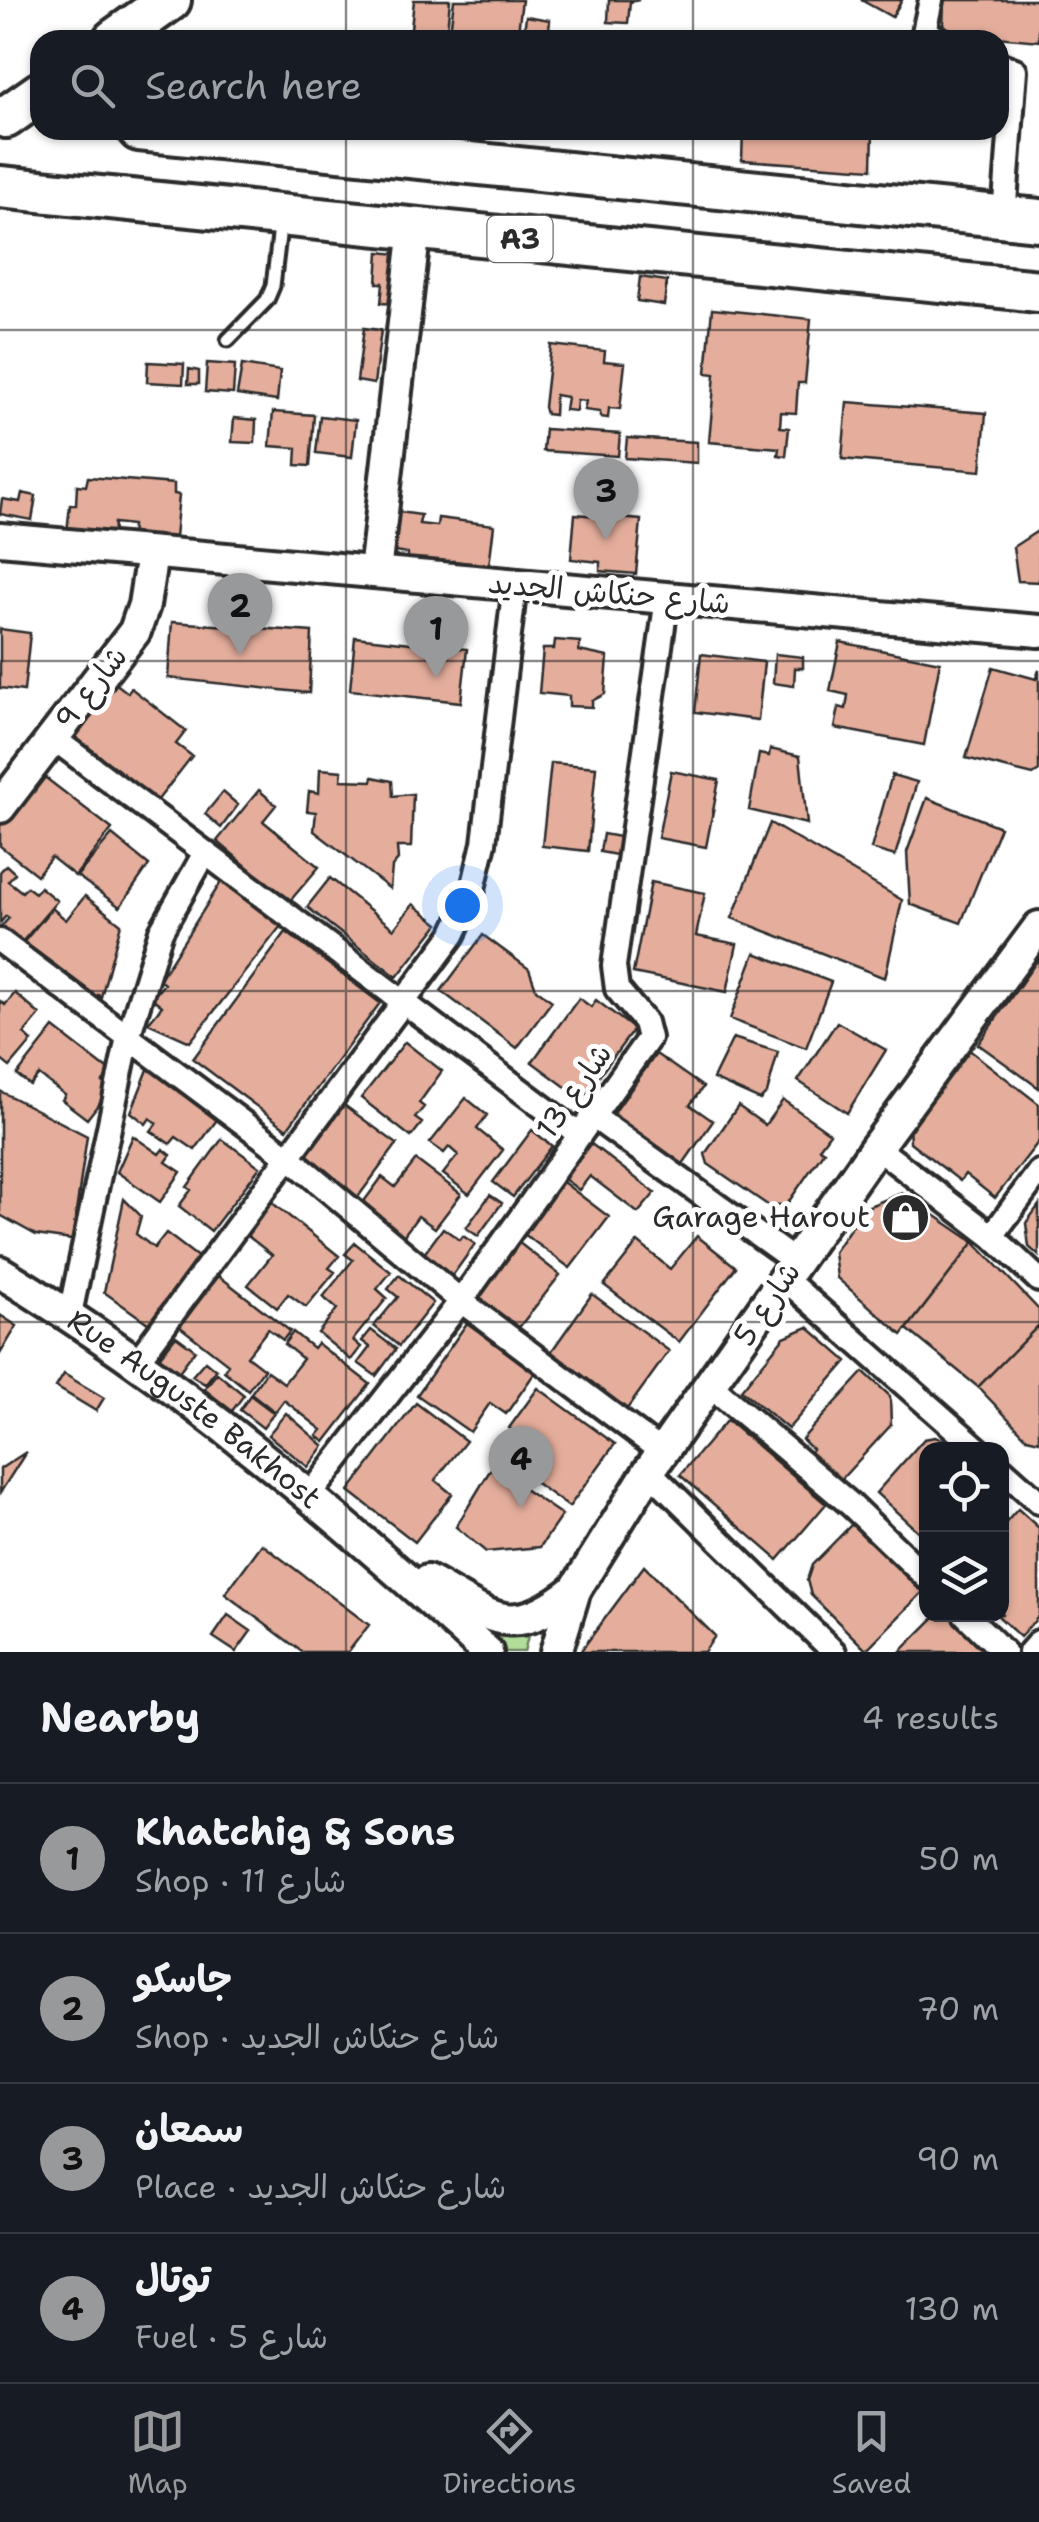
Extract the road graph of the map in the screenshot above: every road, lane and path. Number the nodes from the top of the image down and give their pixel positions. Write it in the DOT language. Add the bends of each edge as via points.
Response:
graph roads {
  1 [pos="170,0"];
  2 [pos="931,0"];
  3 [pos="128,30"];
  4 [pos="924,30"];
  5 [pos="1009,68"];
  6 [pos="239,140"];
  7 [pos="0,187"];
  8 [pos="281,215"];
  9 [pos="1021,218"];
  10 [pos="415,228"];
  11 [pos="1039,290"];
  12 [pos="228,340"];
  13 [pos="0,538"];
  14 [pos="152,554"];
  15 [pos="376,572"];
  16 [pos="514,585"];
  17 [pos="667,598"];
  18 [pos="1039,631"];
  19 [pos="53,738"];
  20 [pos="0,808"];
  21 [pos="205,853"];
  22 [pos="1039,927"];
  23 [pos="0,941"];
  24 [pos="403,1002"];
  25 [pos="128,1036"];
  26 [pos="587,1126"];
  27 [pos="876,1147"];
  28 [pos="290,1158"];
  29 [pos="1039,1172"];
  30 [pos="992,1236"];
  31 [pos="790,1271"];
  32 [pos="0,1272"];
  33 [pos="1039,1280"];
  34 [pos="461,1302"];
  35 [pos="70,1314"];
  36 [pos="136,1363"];
  37 [pos="711,1386"];
  38 [pos="971,1442"];
  39 [pos="655,1461"];
  40 [pos="1009,1475"];
  41 [pos="310,1494"];
  42 [pos="1039,1502"];
  43 [pos="382,1556"];
  44 [pos="919,1570"];
  45 [pos="575,1590"];
  46 [pos="973,1622"];
  47 [pos="1039,1642"];
  48 [pos="487,1652"];
  49 [pos="556,1652"];
  50 [pos="834,1652"];
  51 [pos="1004,1652"];
  52 [pos="1030,1652"];
  1 -- 3 [label="highway"];
  2 -- 4 [label="street"];
  5 -- 9 [label="street" via="1015,70"];
  6 -- 9 [label="highway, A3"];
  7 -- 8 [label="highway, A3"];
  8 -- 10 [label="highway, A3"];
  8 -- 12 [label="lane" via="273,286"];
  10 -- 11 [label="highway, A3"];
  10 -- 15 [label="street"];
  13 -- 14 [label="street, شارع حنكاش الجديد"];
  14 -- 15 [label="street, شارع حنكاش الجديد"];
  14 -- 19 [label="street, شارع 9" via="134,631"];
  15 -- 16 [label="street, شارع حنكاش الجديد"];
  16 -- 17 [label="street, شارع حنكاش الجديد"];
  16 -- 24 [label="street" via="478,872 453,934"];
  17 -- 18 [label="street, شارع حنكاش الجديد"];
  17 -- 26 [label="street, شارع 13" via="614,966 618,988 645,1022 648,1038"];
  19 -- 20 [label="street, شارع 9"];
  19 -- 21 [label="street"];
  21 -- 24 [label="street"];
  21 -- 25 [label="street" via="161,931"];
  22 -- 27 [label="street, شارع 5"];
  23 -- 25 [label="street"];
  24 -- 26 [label="street"];
  24 -- 28 [label="street"];
  25 -- 28 [label="street"];
  25 -- 35 [label="street"];
  26 -- 31 [label="street"];
  26 -- 34 [label="street, شارع 13"];
  27 -- 30 [label="street"];
  27 -- 31 [label="street, شارع 5"];
  28 -- 34 [label="street"];
  28 -- 36 [label="street"];
  29 -- 30 [label="street"];
  30 -- 33 [label="street"];
  31 -- 37 [label="street, شارع 5"];
  31 -- 38 [label="street"];
  32 -- 35 [label="street, Rue Auguste Bakhost"];
  34 -- 39 [label="street"];
  34 -- 41 [label="street, شارع 13"];
  35 -- 36 [label="street, Rue Auguste Bakhost"];
  36 -- 41 [label="street, Rue Auguste Bakhost"];
  37 -- 39 [label="street, شارع 5"];
  37 -- 44 [label="street"];
  39 -- 45 [label="street, شارع 5"];
  39 -- 50 [label="street"];
  40 -- 42 [label="street"];
  41 -- 43 [label="street, Rue Auguste Bakhost"];
  43 -- 45 [label="street, Rue Auguste Bakhost" via="488,1617 546,1613"];
  43 -- 48 [label="street, Rue Auguste Bakhost"];
  45 -- 49 [label="street"];
  46 -- 51 [label="street"];
  47 -- 52 [label="street"];
}
